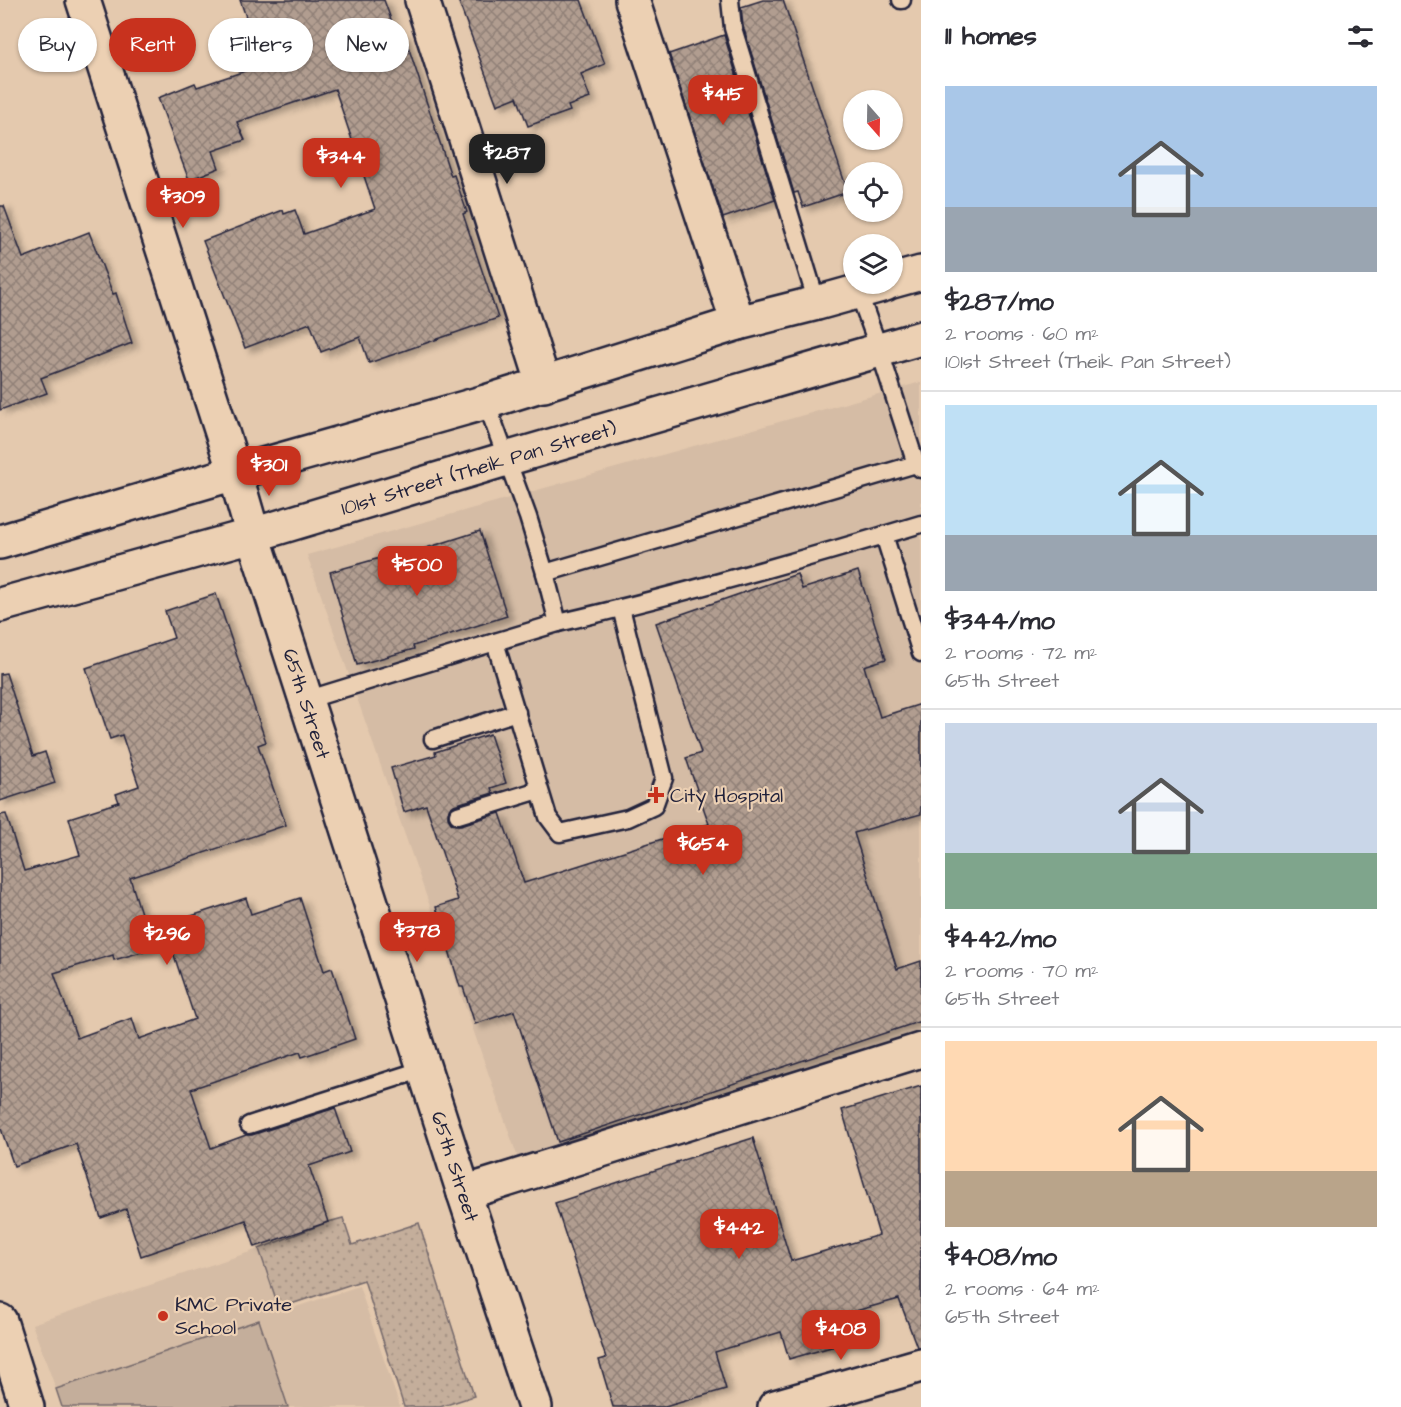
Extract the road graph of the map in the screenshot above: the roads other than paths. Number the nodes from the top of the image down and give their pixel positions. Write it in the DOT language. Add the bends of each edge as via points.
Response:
graph roads {
  1 [pos="83,0"];
  2 [pos="422,0"];
  3 [pos="632,0"];
  4 [pos="730,0"];
  5 [pos="921,273"];
  6 [pos="903,278"];
  7 [pos="848,294"];
  8 [pos="873,294"];
  9 [pos="817,303"];
  10 [pos="738,323"];
  11 [pos="921,338"];
  12 [pos="879,349"];
  13 [pos="544,385"];
  14 [pos="486,402"];
  15 [pos="506,459"];
  16 [pos="918,467"];
  17 [pos="235,473"];
  18 [pos="921,524"];
  19 [pos="253,535"];
  20 [pos="884,535"];
  21 [pos="0,542"];
  22 [pos="545,573"];
  23 [pos="0,605"];
  24 [pos="621,608"];
  25 [pos="558,623"];
  26 [pos="495,642"];
  27 [pos="921,653"];
  28 [pos="306,700"];
  29 [pos="517,712"];
  30 [pos="433,739"];
  31 [pos="539,790"];
  32 [pos="458,815"];
  33 [pos="921,1050"];
  34 [pos="424,1069"];
  35 [pos="249,1125"];
  36 [pos="464,1193"];
  37 [pos="0,1321"];
  38 [pos="921,1365"];
  39 [pos="832,1399"];
  40 [pos="27,1407"];
  41 [pos="535,1407"];
  42 [pos="775,1407"];
  1 -- 17 [label="street, 65th Street"];
  2 -- 13 [label="street"];
  3 -- 10 [label="street"];
  4 -- 9 [label="lane" via="733,28"];
  5 -- 6 [label="street"];
  7 -- 9 [label="street"];
  8 -- 12 [label="lane"];
  9 -- 10 [label="street"];
  10 -- 13 [label="street"];
  11 -- 12 [label="street, 101st Street (Theik Pan Street)"];
  12 -- 15 [label="street, 101st Street (Theik Pan Street)"];
  12 -- 16 [label="lane"];
  13 -- 14 [label="street"];
  14 -- 15 [label="lane"];
  14 -- 17 [label="street"];
  15 -- 19 [label="street, 101st Street (Theik Pan Street)"];
  15 -- 22 [label="lane"];
  16 -- 22 [label="lane"];
  17 -- 19 [label="street, 65th Street"];
  17 -- 21 [label="street"];
  18 -- 20 [label="lane"];
  19 -- 23 [label="street, 101st Street (Theik Pan Street)"];
  19 -- 28 [label="street, 65th Street"];
  20 -- 24 [label="lane"];
  20 -- 27 [label="lane"];
  22 -- 25 [label="lane"];
  24 -- 25 [label="lane"];
  24 -- 31 [label="lane" via="664,778 654,806 628,818 560,833 548,817"];
  25 -- 26 [label="lane"];
  26 -- 28 [label="lane"];
  26 -- 29 [label="lane"];
  28 -- 34 [label="street, 65th Street"];
  29 -- 30 [label="lane"];
  29 -- 31 [label="lane"];
  31 -- 32 [label="lane"];
  33 -- 36 [label="street"];
  34 -- 35 [label="lane"];
  34 -- 36 [label="street, 65th Street"];
  36 -- 41 [label="street, 65th Street"];
  37 -- 40 [label="street"];
  38 -- 39 [label="street"];
  39 -- 42 [label="street"];
}
